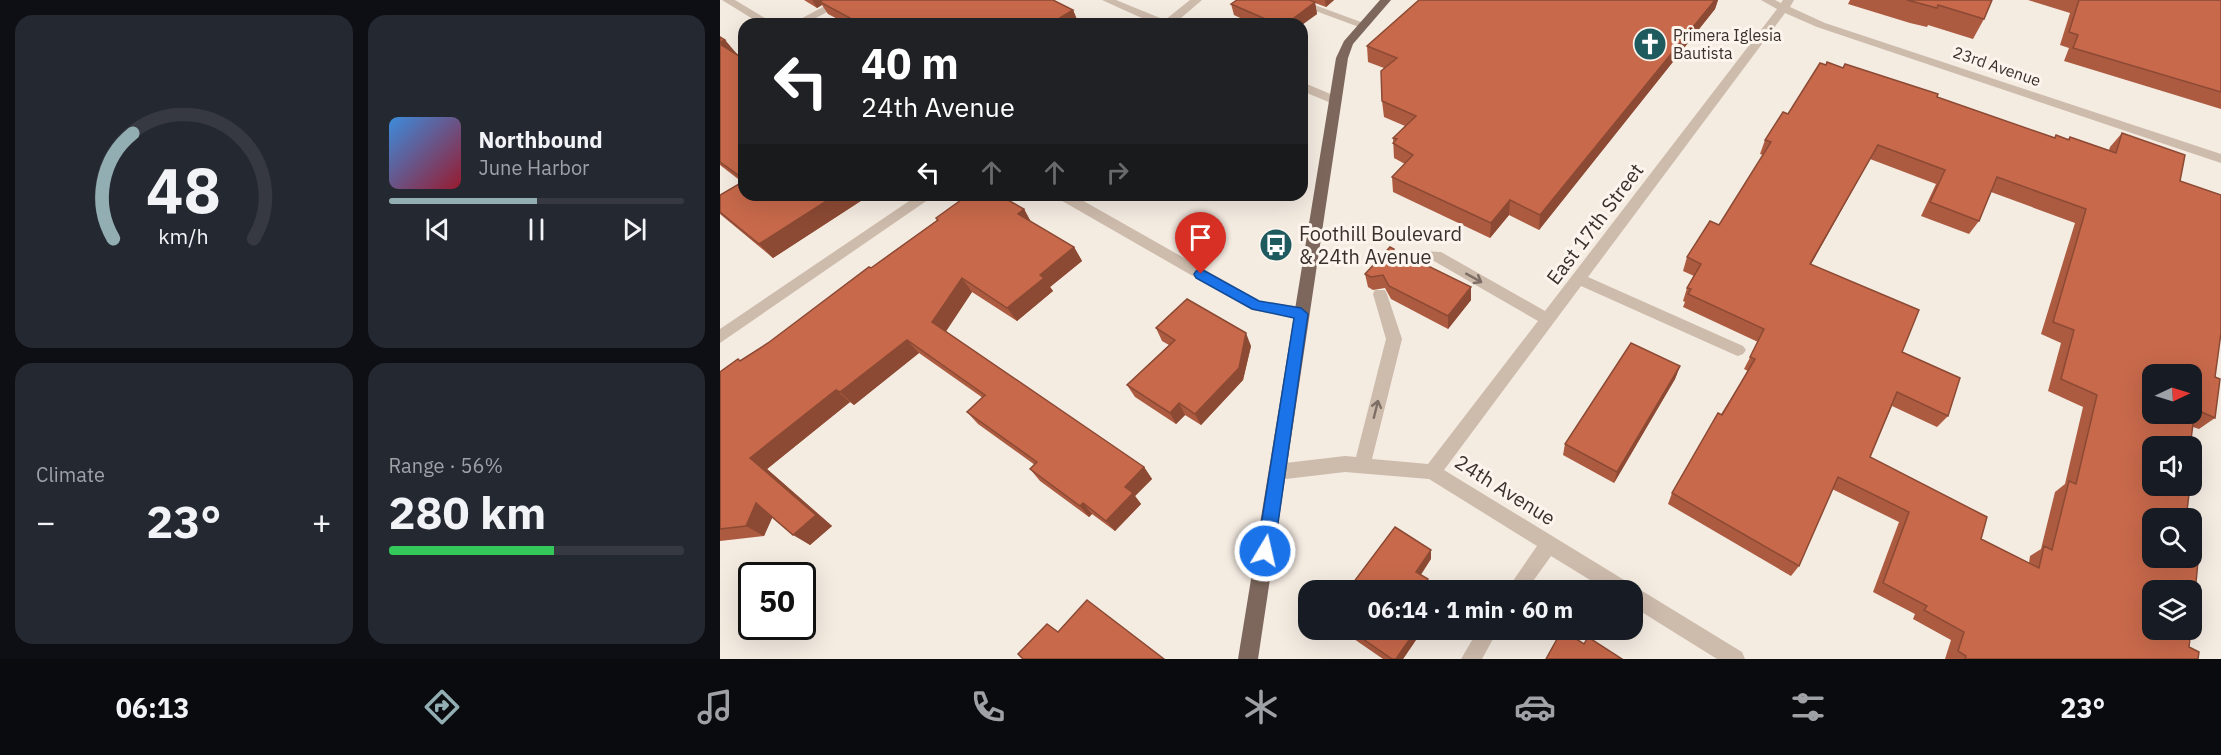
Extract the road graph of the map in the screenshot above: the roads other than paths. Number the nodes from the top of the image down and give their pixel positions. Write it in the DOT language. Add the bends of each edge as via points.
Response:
graph roads {
  1 [pos="727,0"];
  2 [pos="844,0"];
  3 [pos="1107,0"];
  4 [pos="1197,0"];
  5 [pos="1291,0"];
  6 [pos="1386,0"];
  7 [pos="1766,0"];
  8 [pos="1786,4"];
  9 [pos="758,18"];
  10 [pos="809,18"];
  11 [pos="1150,18"];
  12 [pos="1173,18"];
  13 [pos="1363,25"];
  14 [pos="1308,89"];
  15 [pos="1336,101"];
  16 [pos="2221,159"];
  17 [pos="919,201"];
  18 [pos="1073,201"];
  19 [pos="1403,266"];
  20 [pos="1578,279"];
  21 [pos="1380,294"];
  22 [pos="1301,314"];
  23 [pos="1547,319"];
  24 [pos="720,337"];
  25 [pos="1738,350"];
  26 [pos="1362,466"];
  27 [pos="1277,472"];
  28 [pos="1432,472"];
  29 [pos="1549,544"];
  30 [pos="1523,580"];
  31 [pos="1607,580"];
  32 [pos="1643,602"];
  33 [pos="1483,640"];
  34 [pos="1248,659"];
  35 [pos="1471,659"];
  36 [pos="1735,659"];
  1 -- 9 [label="street"];
  2 -- 10 [label="street"];
  3 -- 11 [label="street"];
  4 -- 12 [label="street"];
  5 -- 13 [label="street"];
  6 -- 13 [label="main road"];
  7 -- 8 [label="street, 23rd Avenue"];
  8 -- 16 [label="street, 23rd Avenue" via="1821,25"];
  8 -- 20 [label="street, East 17th Street"];
  13 -- 15 [label="main road" via="1342,57"];
  14 -- 15 [label="street"];
  15 -- 22 [label="main road"];
  17 -- 24 [label="street"];
  18 -- 22 [label="street" via="1257,306"];
  19 -- 23 [label="street, one-way" via="1424,256 1436,256"];
  20 -- 23 [label="street, East 17th Street"];
  20 -- 25 [label="street"];
  26 -- 21 [label="street, one-way" via="1394,339"];
  22 -- 27 [label="main road"];
  23 -- 28 [label="street, East 17th Street"];
  26 -- 27 [label="street, 24th Avenue" via="1345,464"];
  26 -- 28 [label="street, 24th Avenue"];
  27 -- 34 [label="main road"];
  28 -- 29 [label="street, 24th Avenue"];
  29 -- 30 [label="street"];
  29 -- 31 [label="street, 24th Avenue"];
  32 -- 36 [label="street"];
  33 -- 35 [label="street"];
}
